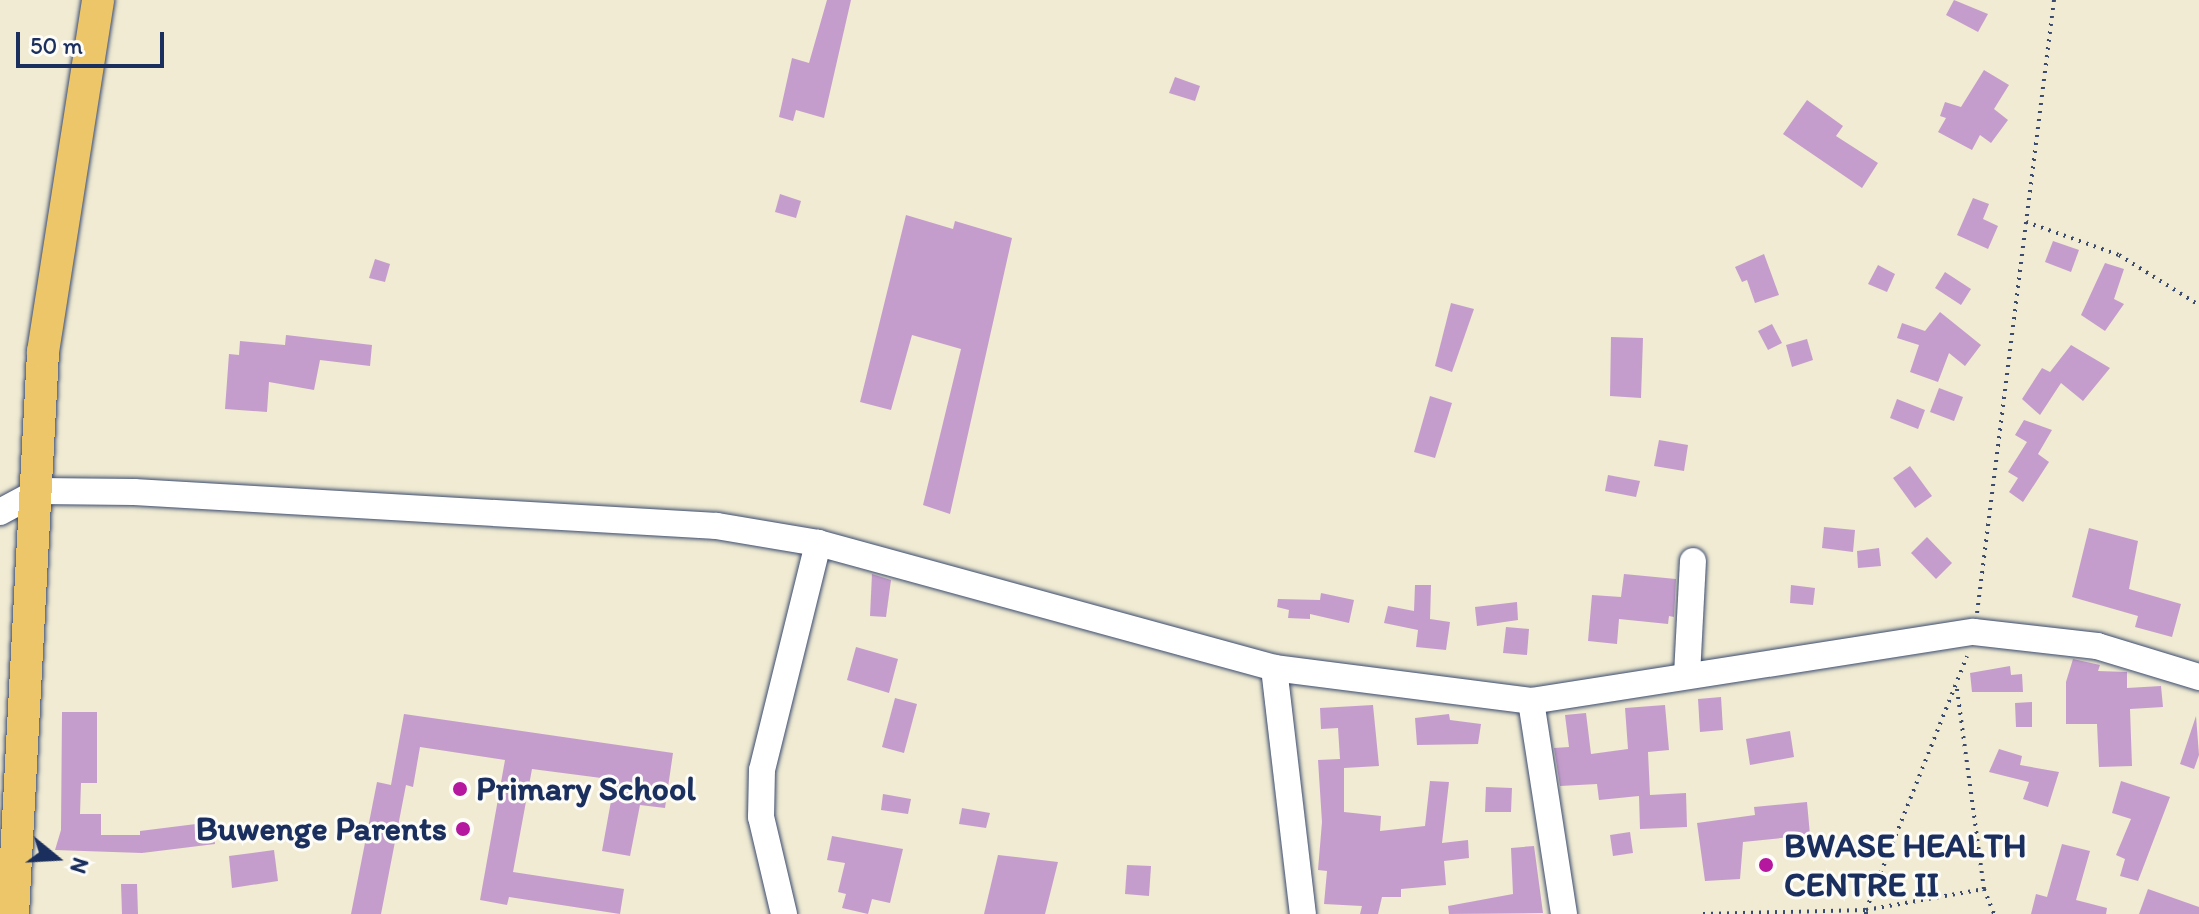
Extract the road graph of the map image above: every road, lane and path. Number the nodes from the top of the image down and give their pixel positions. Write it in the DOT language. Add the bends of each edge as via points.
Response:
graph roads {
  1 [pos="98,0"];
  2 [pos="2054,0"];
  3 [pos="2026,222"];
  4 [pos="2199,305"];
  5 [pos="39,491"];
  6 [pos="0,512"];
  7 [pos="818,543"];
  8 [pos="1693,561"];
  9 [pos="1974,632"];
  10 [pos="1274,668"];
  11 [pos="1687,675"];
  12 [pos="2199,677"];
  13 [pos="1957,687"];
  14 [pos="1531,701"];
  15 [pos="1984,889"];
  16 [pos="1866,912"];
  17 [pos="13,914"];
  18 [pos="784,914"];
  19 [pos="1303,914"];
  20 [pos="1564,914"];
  21 [pos="1703,914"];
  22 [pos="1994,914"];
  1 -- 5 [label="main road" via="43,352"];
  2 -- 3 [label="path"];
  3 -- 4 [label="path" via="2119,255"];
  3 -- 9 [label="path"];
  5 -- 6 [label="street"];
  5 -- 7 [label="street" via="319,501 702,525"];
  5 -- 17 [label="main road"];
  7 -- 10 [label="street"];
  7 -- 18 [label="street" via="762,770 761,817"];
  8 -- 11 [label="street"];
  9 -- 11 [label="street"];
  9 -- 12 [label="street" via="2097,646"];
  9 -- 13 [label="path"];
  10 -- 14 [label="street"];
  10 -- 19 [label="street"];
  11 -- 14 [label="street"];
  13 -- 15 [label="path"];
  13 -- 16 [label="path"];
  14 -- 20 [label="street"];
  15 -- 16 [label="path"];
  15 -- 22 [label="path"];
  16 -- 21 [label="path"];
}
